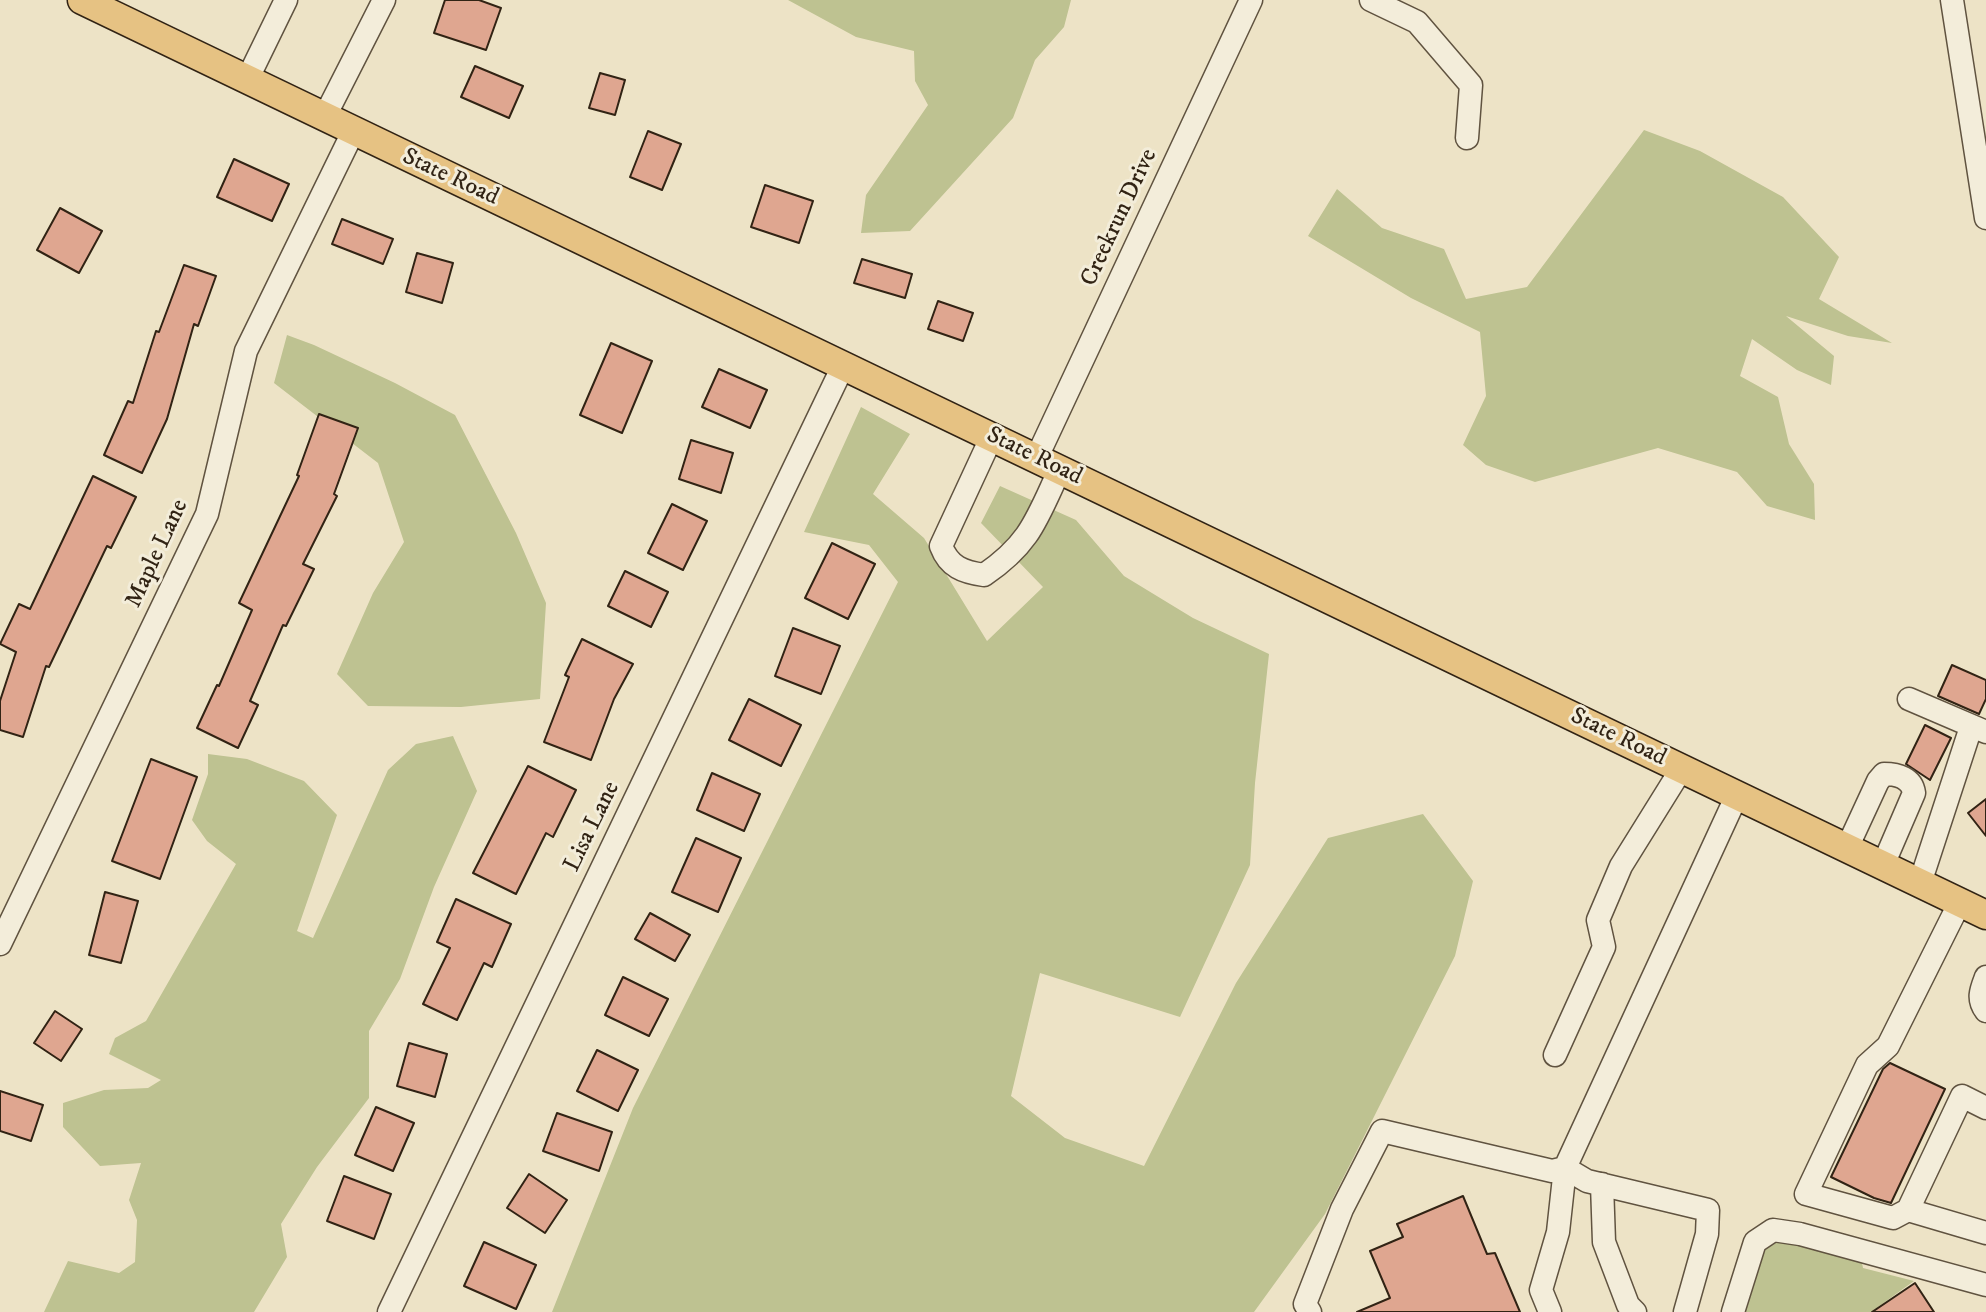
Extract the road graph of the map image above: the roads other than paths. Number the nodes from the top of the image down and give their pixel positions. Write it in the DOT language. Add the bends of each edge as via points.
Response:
graph roads {
  1 [pos="82,0"];
  2 [pos="286,0"];
  3 [pos="384,0"];
  4 [pos="1251,0"];
  5 [pos="1371,0"];
  6 [pos="1952,0"];
  7 [pos="247,80"];
  8 [pos="1978,117"];
  9 [pos="324,118"];
  10 [pos="353,132"];
  11 [pos="1467,138"];
  12 [pos="1986,218"];
  13 [pos="844,364"];
  14 [pos="992,436"];
  15 [pos="1048,463"];
  16 [pos="1909,699"];
  17 [pos="1978,730"];
  18 [pos="1682,768"];
  19 [pos="1737,795"];
  20 [pos="1847,848"];
  21 [pos="1883,865"];
  22 [pos="1920,883"];
  23 [pos="1960,902"];
  24 [pos="1986,915"];
  25 [pos="0,944"];
  26 [pos="1986,977"];
  27 [pos="1986,1011"];
  28 [pos="1555,1055"];
  29 [pos="1986,1108"];
  30 [pos="1565,1168"];
  31 [pos="1602,1184"];
  32 [pos="1908,1210"];
  33 [pos="1986,1233"];
  34 [pos="1986,1285"];
  35 [pos="389,1312"];
  36 [pos="1310,1312"];
  37 [pos="1550,1312"];
  38 [pos="1635,1312"];
  39 [pos="1685,1312"];
  40 [pos="1733,1312"];
  1 -- 7 [label="main road, State Road"];
  2 -- 7 [label="street"];
  3 -- 9 [label="street"];
  4 -- 15 [label="street, Creekrun Drive"];
  5 -- 11 [label="street" via="1417,22 1471,85"];
  6 -- 8 [label="street"];
  7 -- 9 [label="main road, State Road"];
  8 -- 12 [label="street"];
  9 -- 10 [label="main road, State Road"];
  10 -- 13 [label="main road, State Road"];
  10 -- 25 [label="street, Maple Lane" via="246,351 207,514"];
  13 -- 14 [label="main road, State Road"];
  13 -- 35 [label="street, Lisa Lane"];
  14 -- 15 [label="main road, State Road"];
  14 -- 15 [label="street, Creekrun Drive" via="941,546 951,564 967,573 984,575 1021,546 1034,525"];
  15 -- 18 [label="main road, State Road"];
  16 -- 17 [label="street"];
  17 -- 22 [label="street"];
  18 -- 19 [label="main road, State Road"];
  18 -- 28 [label="street" via="1621,866 1598,920 1604,947"];
  19 -- 20 [label="main road, State Road"];
  19 -- 30 [label="street"];
  20 -- 21 [label="main road, State Road"];
  20 -- 21 [label="street" via="1884,774 1907,780 1914,793"];
  21 -- 22 [label="main road, State Road"];
  22 -- 23 [label="main road, State Road"];
  23 -- 24 [label="main road, State Road"];
  23 -- 32 [label="street" via="1888,1046 1867,1065 1806,1194 1893,1218"];
  26 -- 27 [label="street" via="1979,994"];
  29 -- 32 [label="street" via="1962,1096"];
  30 -- 31 [label="street"];
  30 -- 36 [label="street" via="1552,1171 1382,1131 1342,1209 1305,1304"];
  30 -- 37 [label="street" via="1558,1232 1541,1290"];
  31 -- 38 [label="street" via="1604,1242"];
  31 -- 39 [label="street" via="1708,1210 1707,1234"];
  32 -- 33 [label="street"];
  34 -- 40 [label="street" via="1773,1230 1755,1242"];
}
